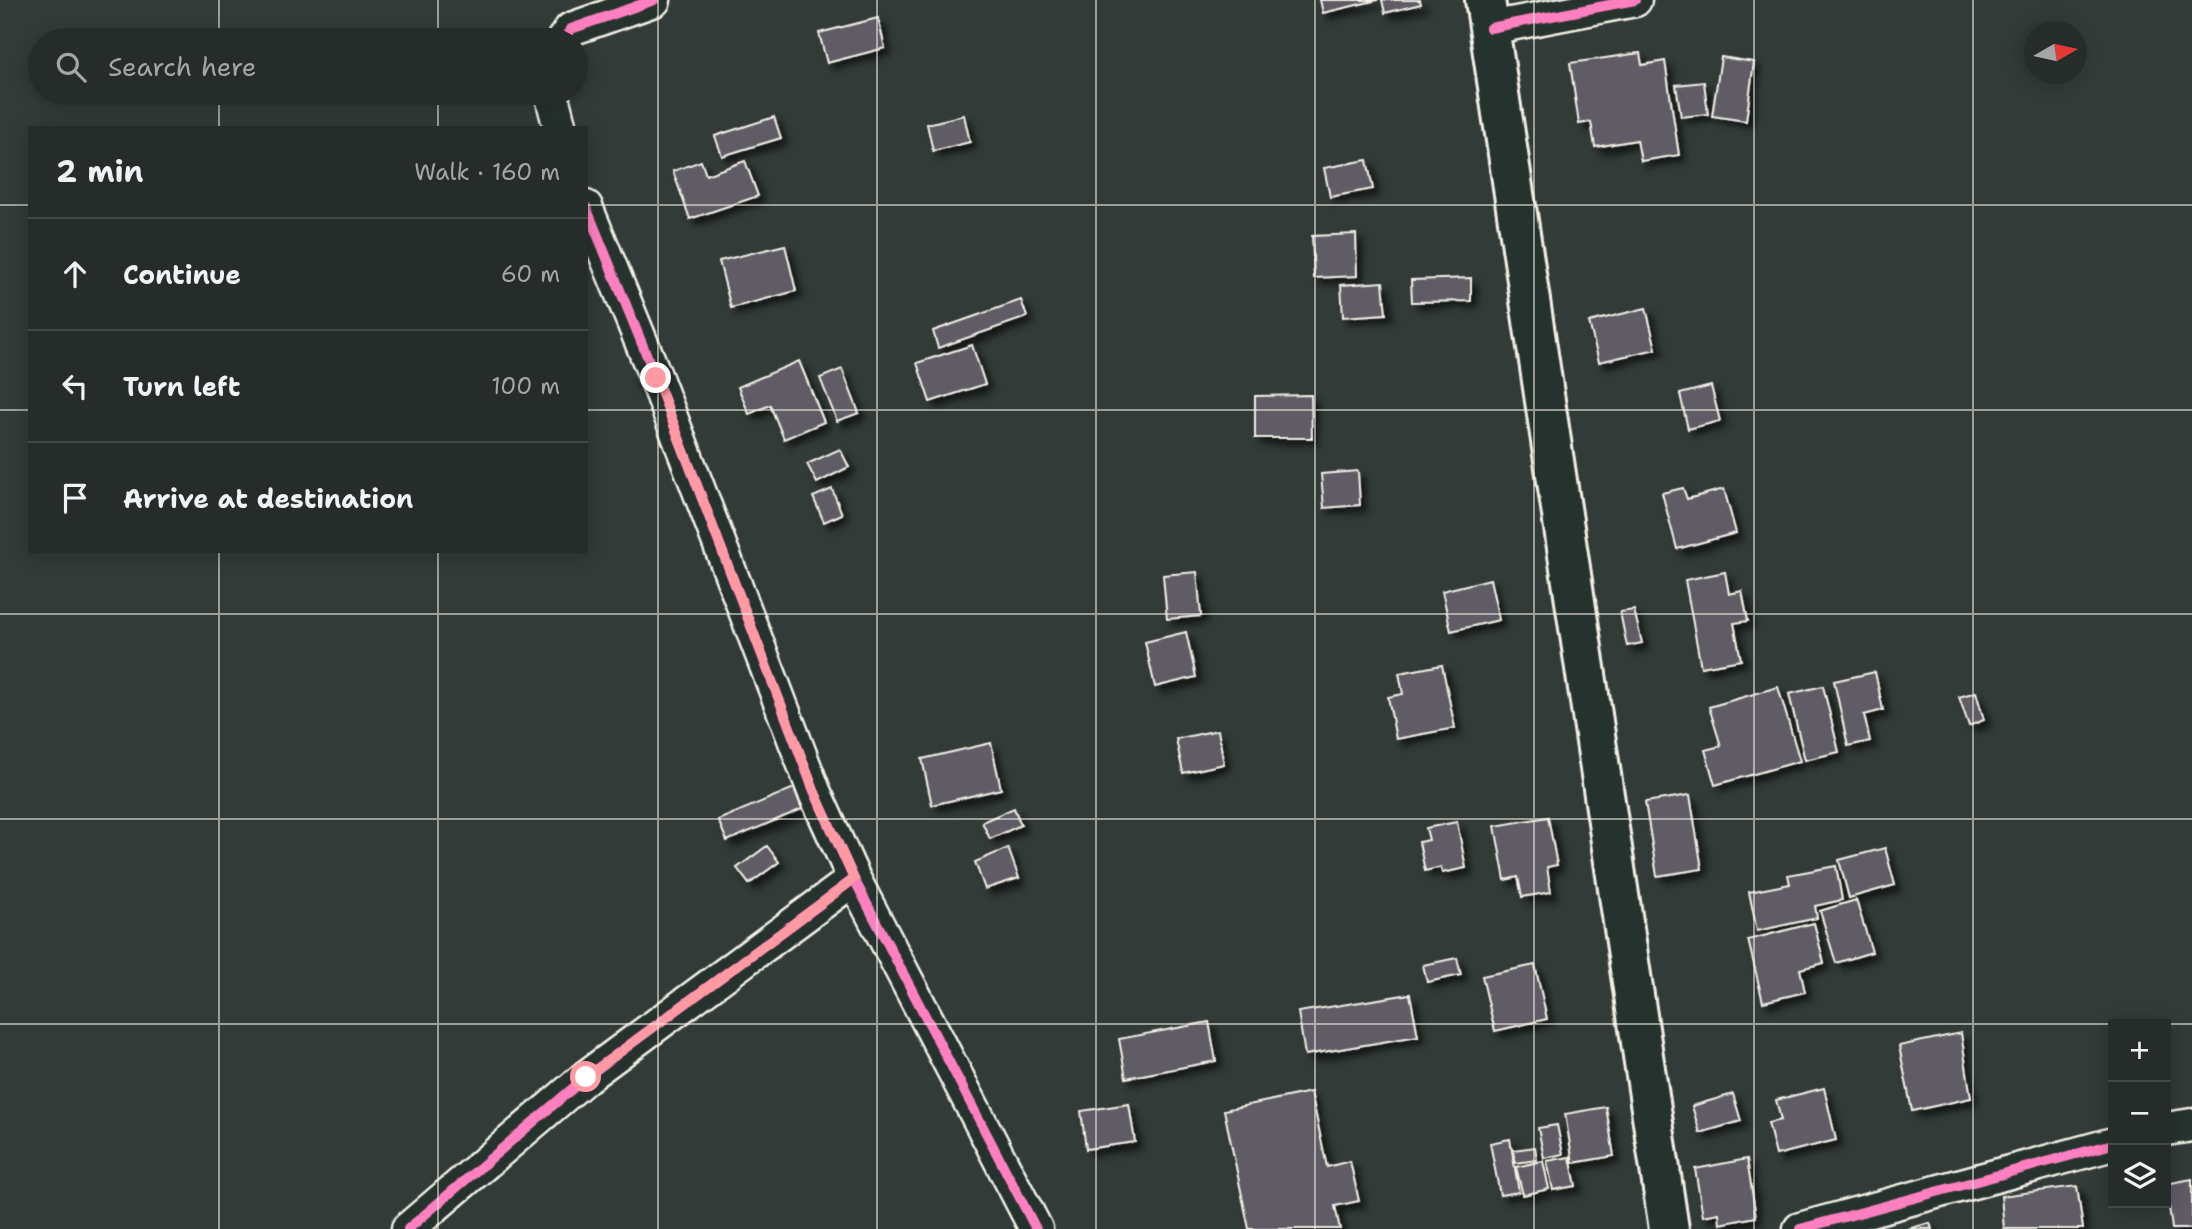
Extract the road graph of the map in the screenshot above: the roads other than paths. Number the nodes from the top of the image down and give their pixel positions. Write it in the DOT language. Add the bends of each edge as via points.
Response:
graph roads {
  1 [pos="654,0"];
  2 [pos="1635,0"];
  3 [pos="1487,14"];
  4 [pos="574,28"];
  5 [pos="554,105"];
  6 [pos="560,126"];
  7 [pos="588,212"];
  8 [pos="854,879"];
  9 [pos="2192,1125"];
  10 [pos="2171,1128"];
  11 [pos="2109,1145"];
  12 [pos="408,1229"];
  13 [pos="1036,1229"];
  14 [pos="1669,1229"];
  15 [pos="1800,1229"];
  1 -- 4 [label="street"];
  2 -- 3 [label="street"];
  3 -- 14 [label="main road"];
  5 -- 6 [label="street"];
  7 -- 8 [label="street" via="814,790"];
  8 -- 12 [label="street" via="586,1077"];
  8 -- 13 [label="street"];
  9 -- 10 [label="street"];
  11 -- 15 [label="street"];
}
